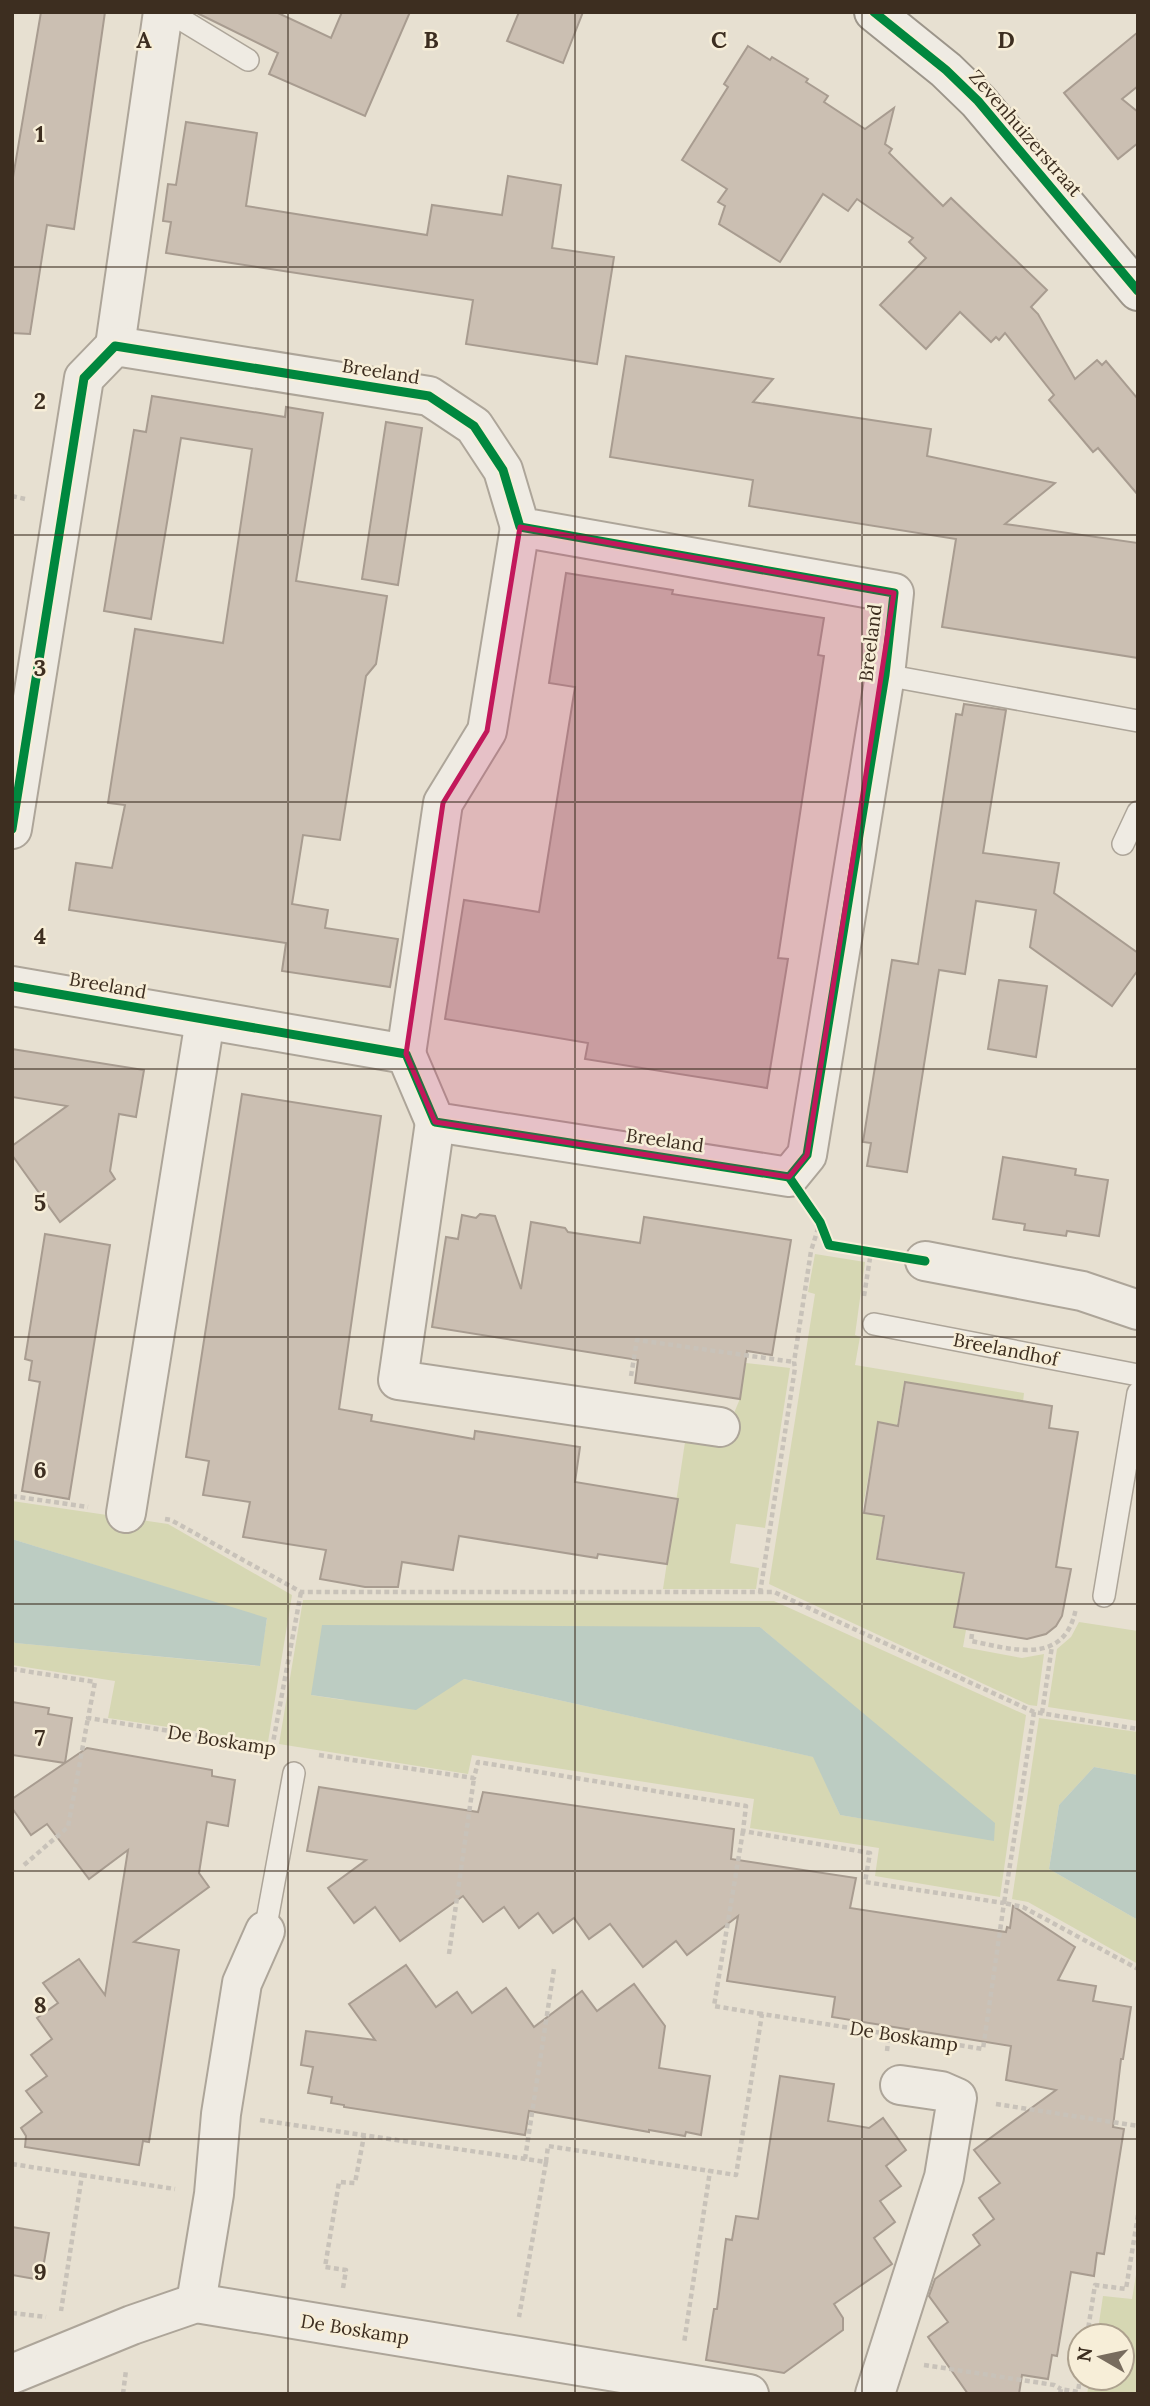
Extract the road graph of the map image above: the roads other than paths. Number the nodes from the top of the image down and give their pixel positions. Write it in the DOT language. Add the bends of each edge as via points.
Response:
graph roads {
  1 [pos="163,12"];
  2 [pos="169,12"];
  3 [pos="874,12"];
  4 [pos="248,60"];
  5 [pos="1138,291"];
  6 [pos="115,346"];
  7 [pos="520,527"];
  8 [pos="885,675"];
  9 [pos="1138,721"];
  10 [pos="1138,812"];
  11 [pos="12,829"];
  12 [pos="1122,844"];
  13 [pos="12,986"];
  14 [pos="205,1020"];
  15 [pos="406,1054"];
  16 [pos="435,1122"];
  17 [pos="925,1261"];
  18 [pos="1138,1310"];
  19 [pos="874,1324"];
  20 [pos="1138,1375"];
  21 [pos="1138,1393"];
  22 [pos="720,1427"];
  23 [pos="126,1513"];
  24 [pos="1104,1596"];
  25 [pos="294,1773"];
  26 [pos="265,1931"];
  27 [pos="900,2085"];
  28 [pos="196,2303"];
  29 [pos="12,2374"];
  30 [pos="880,2376"];
  31 [pos="749,2394"];
  1 -- 6 [label="street"];
  2 -- 4 [label="lane"];
  3 -- 5 [label="street, Zevenhuizerstraat" via="978,101"];
  6 -- 7 [label="street, Breeland" via="429,397 474,426 503,470"];
  6 -- 11 [label="street" via="84,379"];
  7 -- 8 [label="street, Breeland" via="894,593"];
  7 -- 15 [label="street, Breeland" via="486,731 443,803"];
  8 -- 9 [label="lane, Breeland"];
  8 -- 16 [label="street, Breeland" via="807,1155 789,1177"];
  10 -- 12 [label="lane"];
  13 -- 14 [label="street, Breeland"];
  14 -- 15 [label="street, Breeland"];
  14 -- 23 [label="street"];
  15 -- 16 [label="street"];
  16 -- 22 [label="street" via="398,1380"];
  17 -- 18 [label="street" via="1082,1291"];
  19 -- 20 [label="lane, Breelandhof"];
  21 -- 24 [label="lane"];
  25 -- 26 [label="lane, De Boskamp"];
  26 -- 28 [label="street, De Boskamp" via="242,1983"];
  27 -- 30 [label="street" via="957,2098 944,2177"];
  28 -- 29 [label="street, De Boskamp"];
  28 -- 31 [label="street, De Boskamp"];
}
